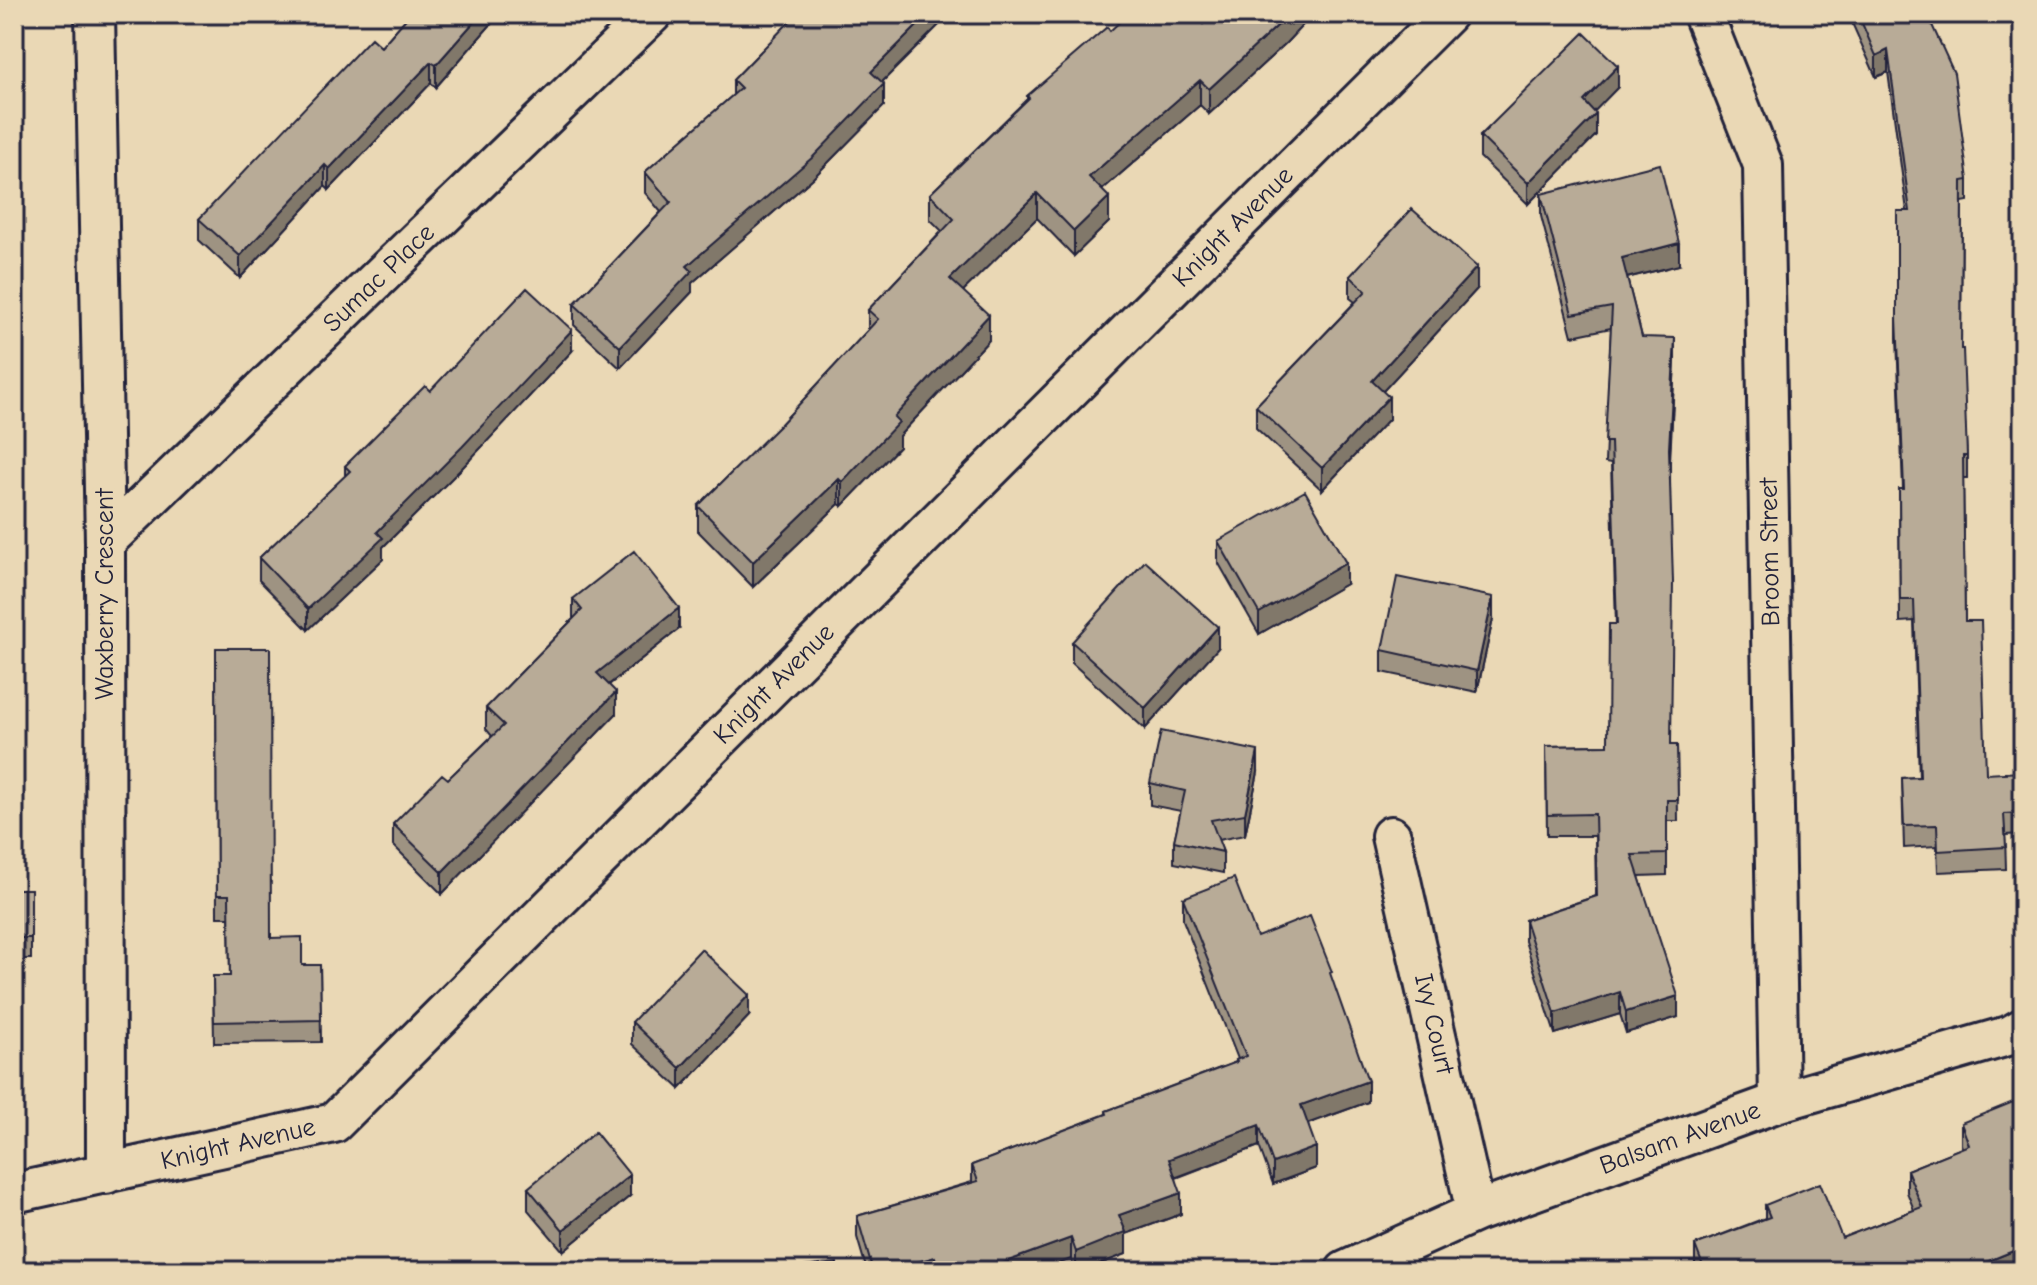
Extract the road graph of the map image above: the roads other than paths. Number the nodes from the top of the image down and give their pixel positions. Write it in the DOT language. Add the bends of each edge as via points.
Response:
graph roads {
  1 [pos="95,14"];
  2 [pos="652,14"];
  3 [pos="1447,14"];
  4 [pos="1703,14"];
  5 [pos="105,542"];
  6 [pos="1391,836"];
  7 [pos="2023,1028"];
  8 [pos="1779,1102"];
  9 [pos="106,1174"];
  10 [pos="14,1193"];
  11 [pos="1476,1212"];
  12 [pos="1345,1271"];
  1 -- 5 [label="street, Waxberry Crescent"];
  2 -- 5 [label="street, Sumac Place"];
  3 -- 9 [label="street, Knight Avenue" via="334,1123"];
  4 -- 8 [label="street, Broom Street" via="1763,165"];
  5 -- 9 [label="street, Waxberry Crescent"];
  6 -- 11 [label="street, Ivy Court"];
  7 -- 8 [label="street, Balsam Avenue"];
  8 -- 11 [label="street, Balsam Avenue"];
  9 -- 10 [label="street, Knight Avenue"];
  11 -- 12 [label="street, Balsam Avenue"];
}
